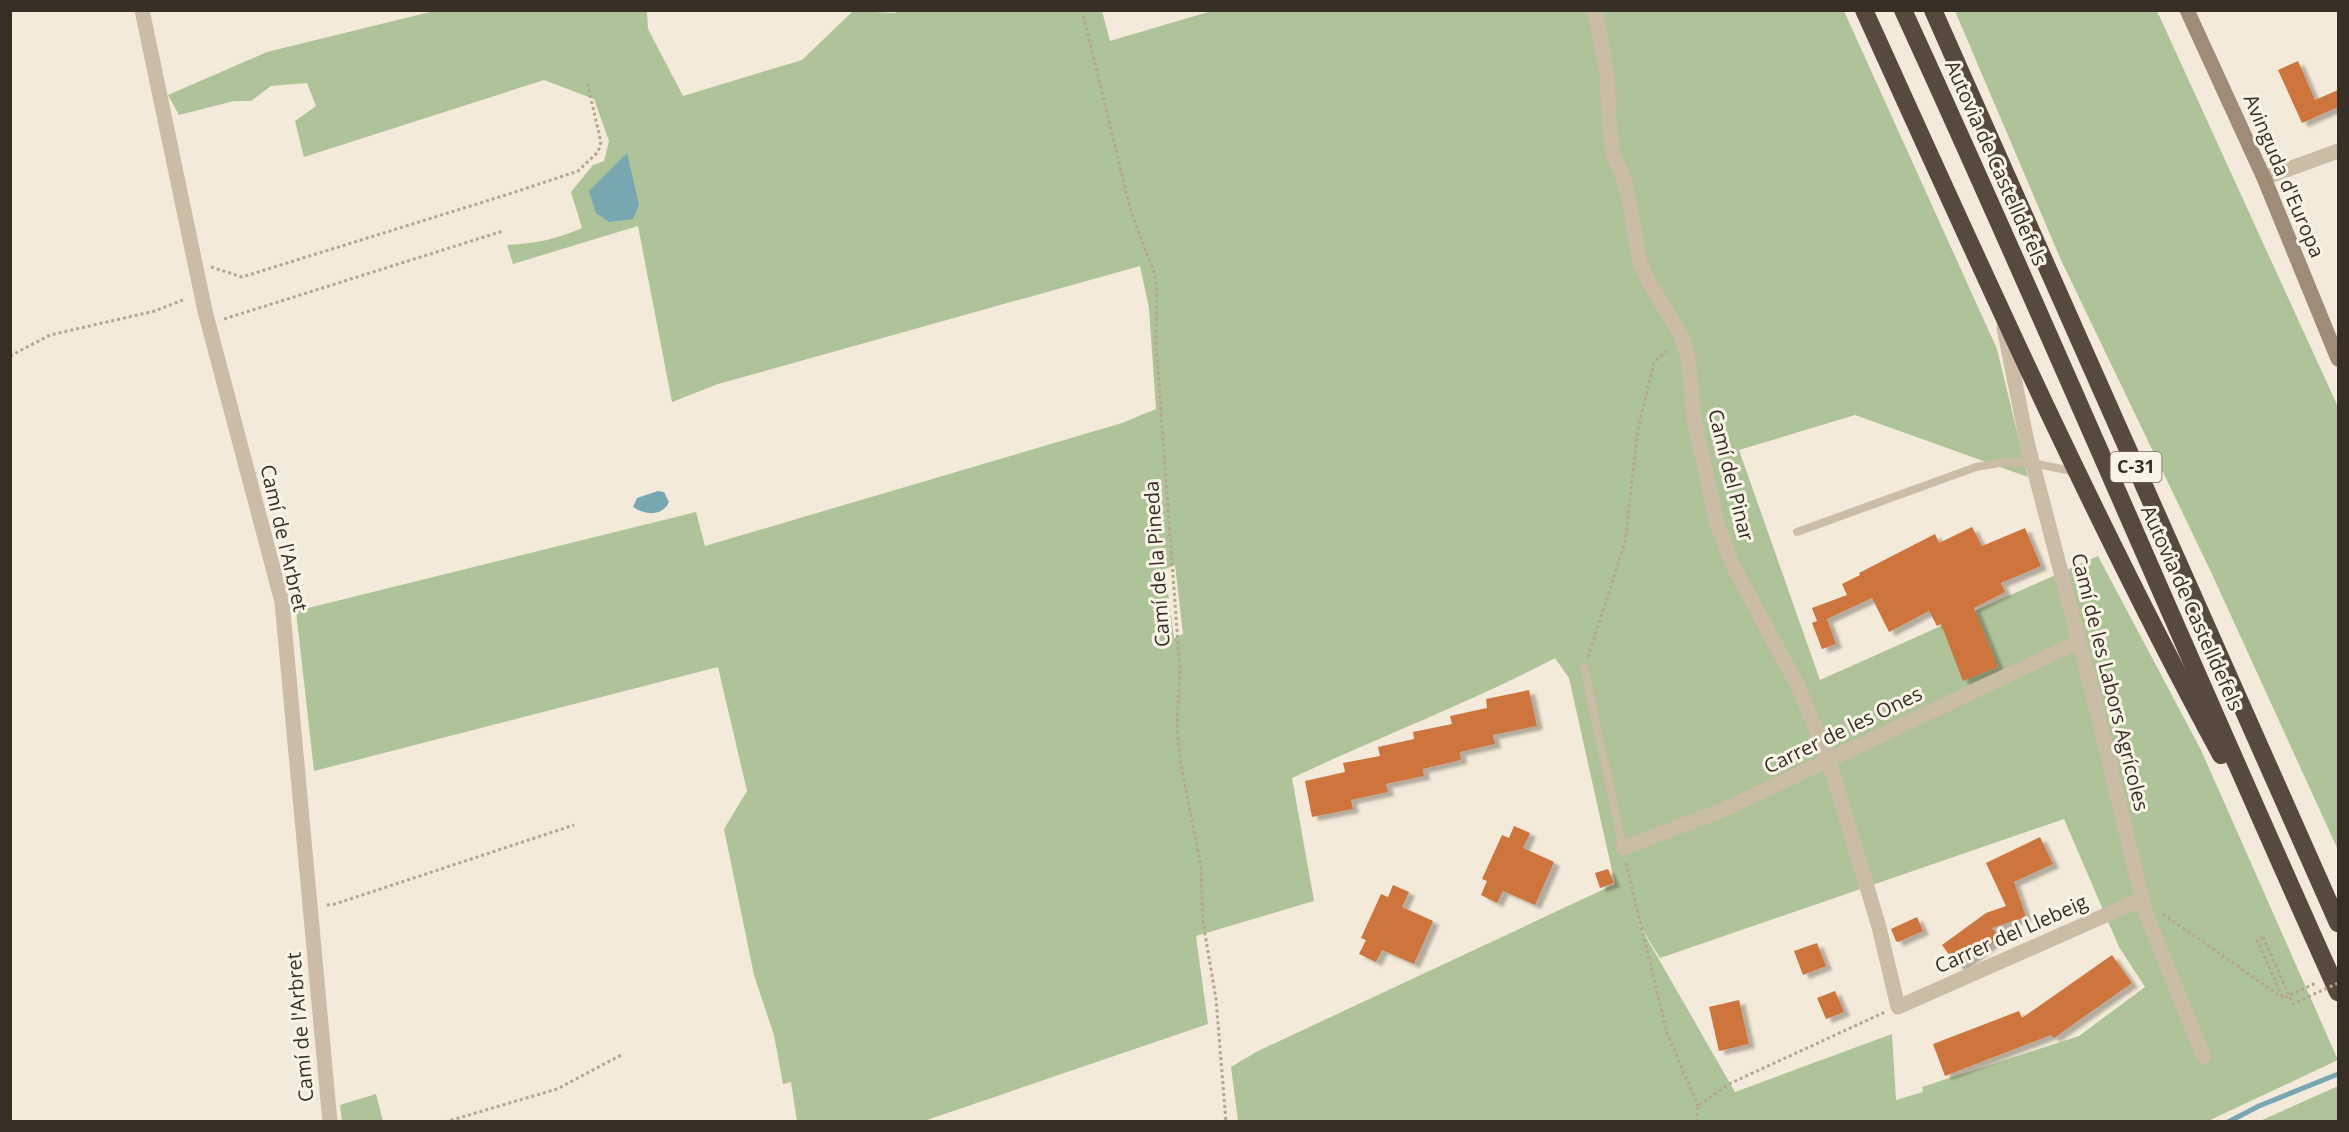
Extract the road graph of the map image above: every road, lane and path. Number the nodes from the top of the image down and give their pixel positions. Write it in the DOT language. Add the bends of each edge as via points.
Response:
graph roads {
  1 [pos="142,10"];
  2 [pos="1082,10"];
  3 [pos="1595,10"];
  4 [pos="1864,10"];
  5 [pos="1903,10"];
  6 [pos="1933,10"];
  7 [pos="2187,10"];
  8 [pos="587,82"];
  9 [pos="2338,151"];
  10 [pos="2264,178"];
  11 [pos="503,231"];
  12 [pos="194,257"];
  13 [pos="201,294"];
  14 [pos="2001,310"];
  15 [pos="208,324"];
  16 [pos="1682,337"];
  17 [pos="10,356"];
  18 [pos="2338,359"];
  19 [pos="2032,463"];
  20 [pos="2078,473"];
  21 [pos="1797,532"];
  22 [pos="2078,642"];
  23 [pos="1584,668"];
  24 [pos="1829,761"];
  25 [pos="574,825"];
  26 [pos="1623,848"];
  27 [pos="2282,868"];
  28 [pos="2142,899"];
  29 [pos="310,905"];
  30 [pos="2338,923"];
  31 [pos="2336,984"];
  32 [pos="2283,998"];
  33 [pos="1898,1007"];
  34 [pos="623,1054"];
  35 [pos="2204,1057"];
  36 [pos="1698,1106"];
  37 [pos="330,1122"];
  38 [pos="445,1122"];
  39 [pos="1226,1122"];
  40 [pos="1697,1122"];
  1 -- 12 [label="street, Camí de l'Arbret"];
  2 -- 39 [label="path, Camí de la Pineda" via="1131,212 1155,275 1156,344 1180,671 1180,760 1201,866 1203,922 1216,999"];
  3 -- 16 [label="street, Camí del Pinar" via="1607,75 1613,155 1623,176 1640,263"];
  4 -- 14 [label="highway"];
  5 -- 27 [label="highway, Autovia de Castelldefels / C-31"];
  6 -- 30 [label="highway, Autovia de Castelldefels / C-31"];
  7 -- 10 [label="street, Avinguda d'Europa"];
  8 -- 12 [label="path" via="601,142 598,152 578,171 242,277"];
  9 -- 10 [label="street"];
  10 -- 18 [label="street, Avinguda d'Europa"];
  11 -- 15 [label="path"];
  12 -- 13 [label="street, Camí de l'Arbret"];
  13 -- 15 [label="street, Camí de l'Arbret"];
  13 -- 17 [label="path" via="155,311 50,335"];
  14 -- 19 [label="street, Camí de les Labors Agrícoles"];
  14 -- 20 [label="highway"];
  15 -- 29 [label="street, Camí de l'Arbret" via="282,602"];
  16 -- 23 [label="path" via="1654,362 1638,429 1625,543"];
  16 -- 24 [label="street, Camí del Pinar" via="1699,446 1717,523 1732,564 1798,686"];
  19 -- 20 [label="lane"];
  19 -- 21 [label="lane" via="1976,467"];
  19 -- 22 [label="street, Camí de les Labors Agrícoles"];
  20 -- 27 [label="highway" via="2190,697"];
  22 -- 24 [label="street, Carrer de les Ones"];
  22 -- 28 [label="street, Camí de les Labors Agrícoles"];
  23 -- 26 [label="lane"];
  24 -- 26 [label="street, Carrer de les Ones" via="1725,809"];
  24 -- 33 [label="street, Camí del Pinar" via="1879,927"];
  25 -- 29 [label="path" via="335,904"];
  26 -- 36 [label="path" via="1667,1033"];
  27 -- 31 [label="highway, Autovia de Castelldefels / C-31"];
  28 -- 32 [label="path"];
  28 -- 33 [label="street, Carrer del Llebeig"];
  28 -- 35 [label="street, Camí de les Labors Agrícoles"];
  29 -- 37 [label="street, Camí de l'Arbret"];
  31 -- 32 [label="path"];
  31 -- 32 [label="path, bridge" via="2293,1004 2263,937 2257,940"];
  33 -- 36 [label="path" via="1729,1084"];
  34 -- 38 [label="path" via="557,1089"];
  36 -- 40 [label="path"];
}
